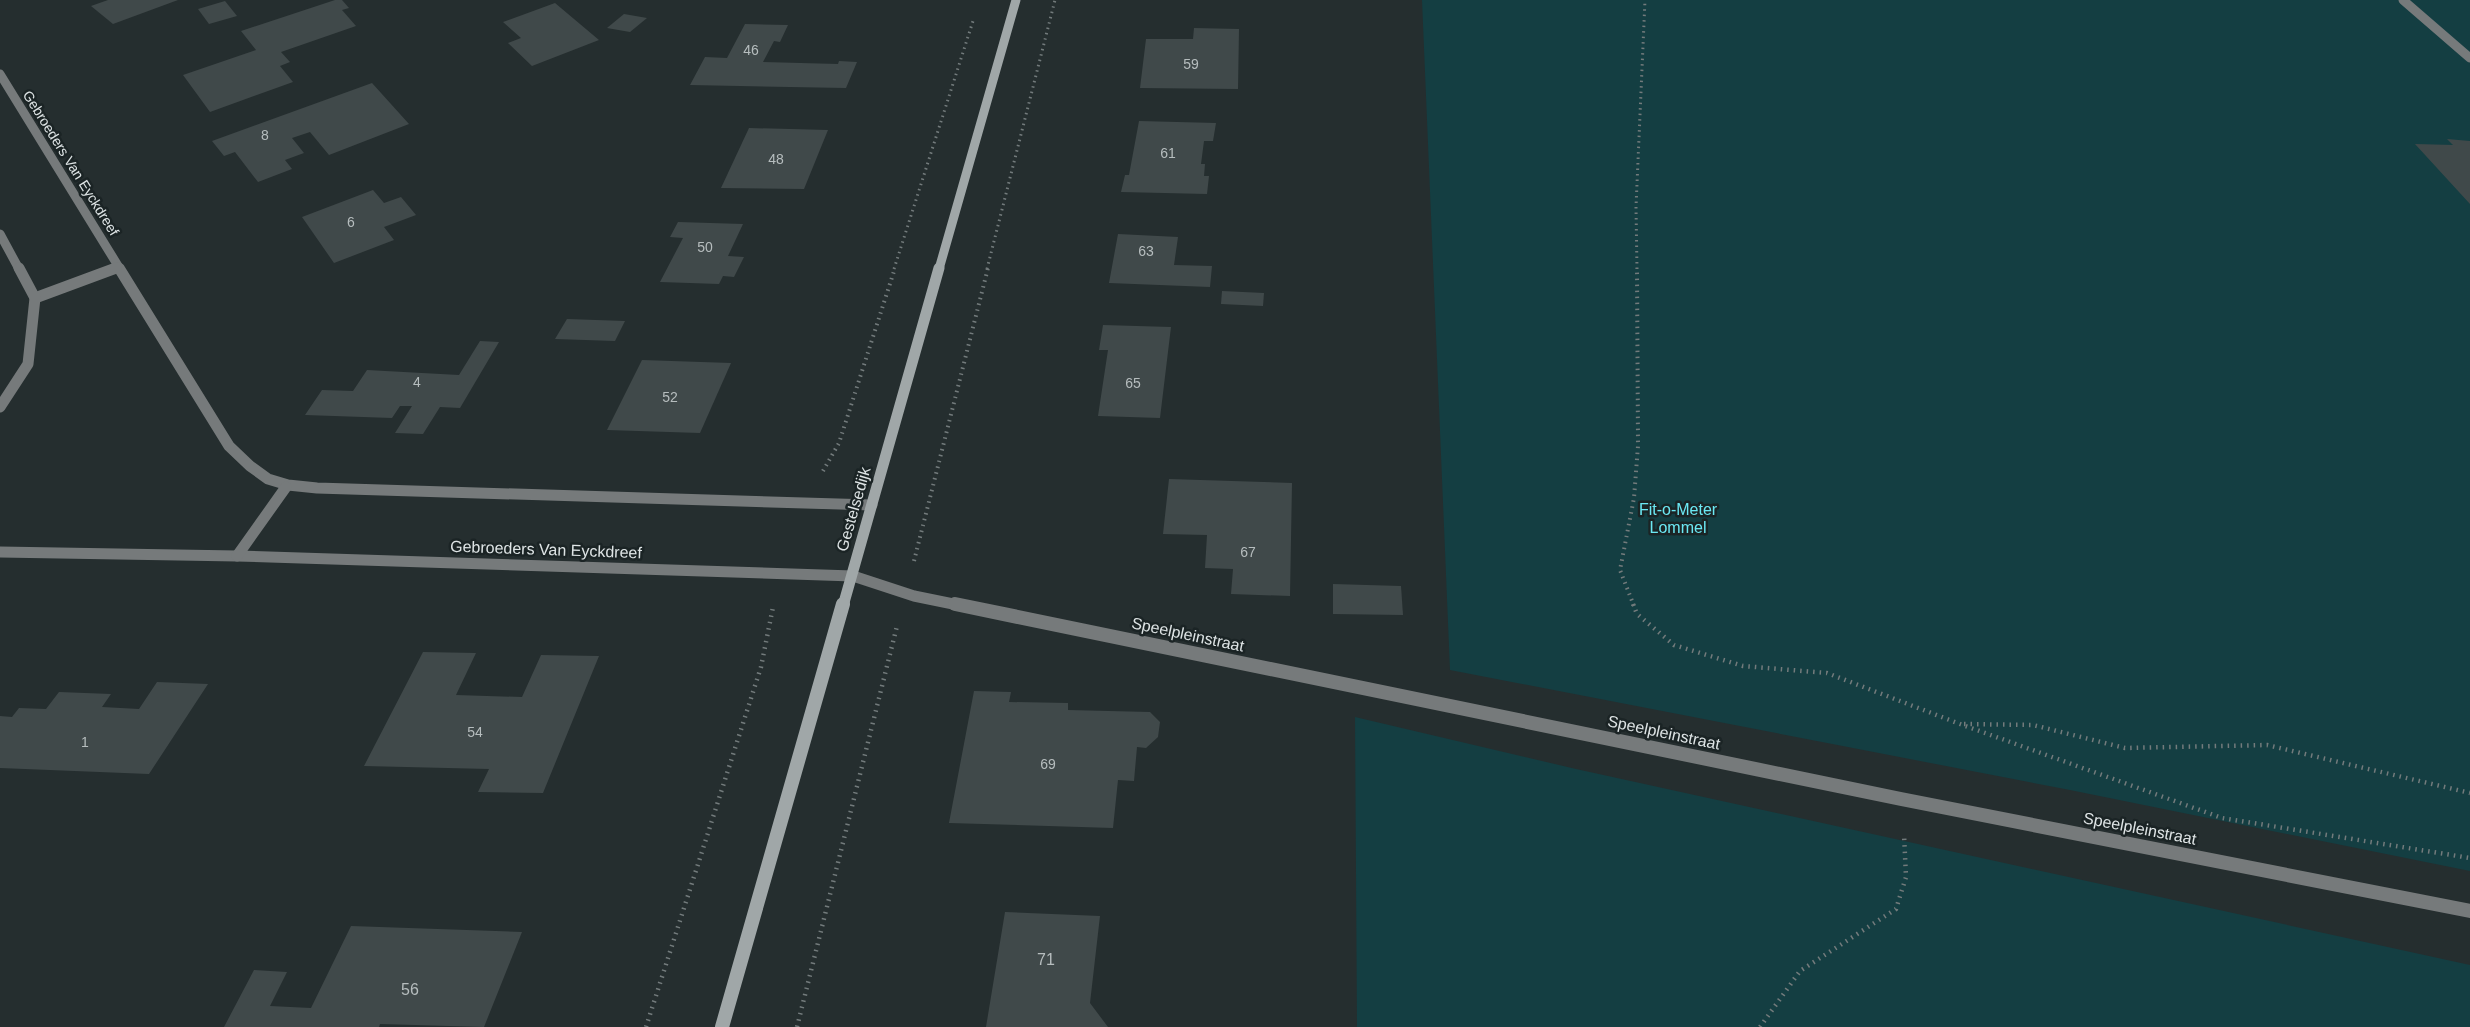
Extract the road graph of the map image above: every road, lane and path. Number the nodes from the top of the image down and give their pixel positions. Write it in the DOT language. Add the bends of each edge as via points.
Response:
graph roads {
  1 [pos="1016,0"];
  2 [pos="1055,0"];
  3 [pos="1645,0"];
  4 [pos="2403,0"];
  5 [pos="2470,58"];
  6 [pos="0,75"];
  7 [pos="0,234"];
  8 [pos="118,267"];
  9 [pos="35,298"];
  10 [pos="0,407"];
  11 [pos="286,487"];
  12 [pos="872,505"];
  13 [pos="0,552"];
  14 [pos="237,555"];
  15 [pos="853,576"];
  16 [pos="906,594"];
  17 [pos="1960,724"];
  18 [pos="2470,793"];
  19 [pos="1902,799"];
  20 [pos="2470,858"];
  21 [pos="2470,911"];
  22 [pos="722,1027"];
  23 [pos="797,1027"];
  24 [pos="1760,1027"];
  1 -- 12 [label="main road, Gestelsedijk"];
  2 -- 16 [label="path"];
  3 -- 17 [label="path" via="1636,207 1638,446 1634,498 1620,570 1637,614 1674,645 1743,666 1827,673"];
  4 -- 5 [label="street"];
  6 -- 8 [label="street, Gebroeders Van Eyckdreef"];
  7 -- 9 [label="street"];
  8 -- 9 [label="street"];
  8 -- 11 [label="street, Gebroeders Van Eyckdreef" via="229,446 256,473"];
  9 -- 10 [label="street" via="28,364"];
  11 -- 12 [label="street, Gebroeders Van Eyckdreef"];
  11 -- 14 [label="street"];
  12 -- 15 [label="main road, Gestelsedijk"];
  13 -- 14 [label="street, Gebroeders Van Eyckdreef"];
  14 -- 15 [label="street, Gebroeders Van Eyckdreef"];
  15 -- 16 [label="street, Speelpleinstraat"];
  15 -- 22 [label="main road, Gestelsedijk"];
  16 -- 19 [label="street, Speelpleinstraat"];
  16 -- 23 [label="path"];
  17 -- 18 [label="path" via="2032,725 2125,747 2267,745"];
  17 -- 20 [label="path" via="2222,818"];
  19 -- 21 [label="street, Speelpleinstraat"];
  19 -- 24 [label="path" via="1906,877 1896,909 1800,971"];
}
